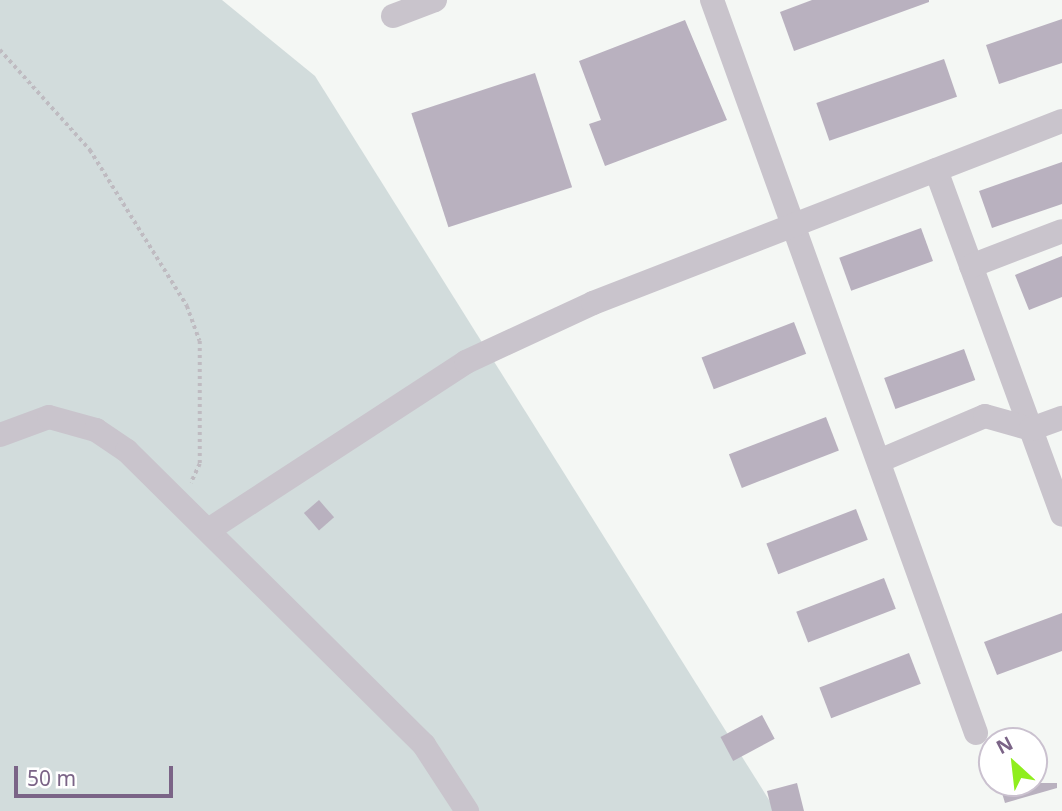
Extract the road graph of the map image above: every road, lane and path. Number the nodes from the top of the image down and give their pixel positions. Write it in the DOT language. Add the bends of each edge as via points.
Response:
graph roads {
  1 [pos="435,0"];
  2 [pos="712,0"];
  3 [pos="393,16"];
  4 [pos="0,50"];
  5 [pos="1062,121"];
  6 [pos="936,170"];
  7 [pos="795,225"];
  8 [pos="1062,231"];
  9 [pos="971,266"];
  10 [pos="1062,418"];
  11 [pos="1031,429"];
  12 [pos="0,435"];
  13 [pos="879,461"];
  14 [pos="184,505"];
  15 [pos="1062,515"];
  16 [pos="210,529"];
  17 [pos="976,733"];
  18 [pos="467,811"];
  1 -- 3 [label="street"];
  2 -- 7 [label="street"];
  4 -- 14 [label="path" via="90,150 187,306 200,341 200,464"];
  5 -- 6 [label="street"];
  6 -- 7 [label="street"];
  6 -- 9 [label="street"];
  7 -- 13 [label="street"];
  7 -- 16 [label="street" via="593,303 467,362"];
  8 -- 9 [label="street"];
  9 -- 11 [label="street"];
  10 -- 11 [label="street"];
  11 -- 13 [label="street" via="985,416"];
  11 -- 15 [label="street"];
  12 -- 14 [label="street" via="49,418 96,430"];
  13 -- 17 [label="street"];
  14 -- 16 [label="street"];
  16 -- 18 [label="street" via="425,745"];
}
